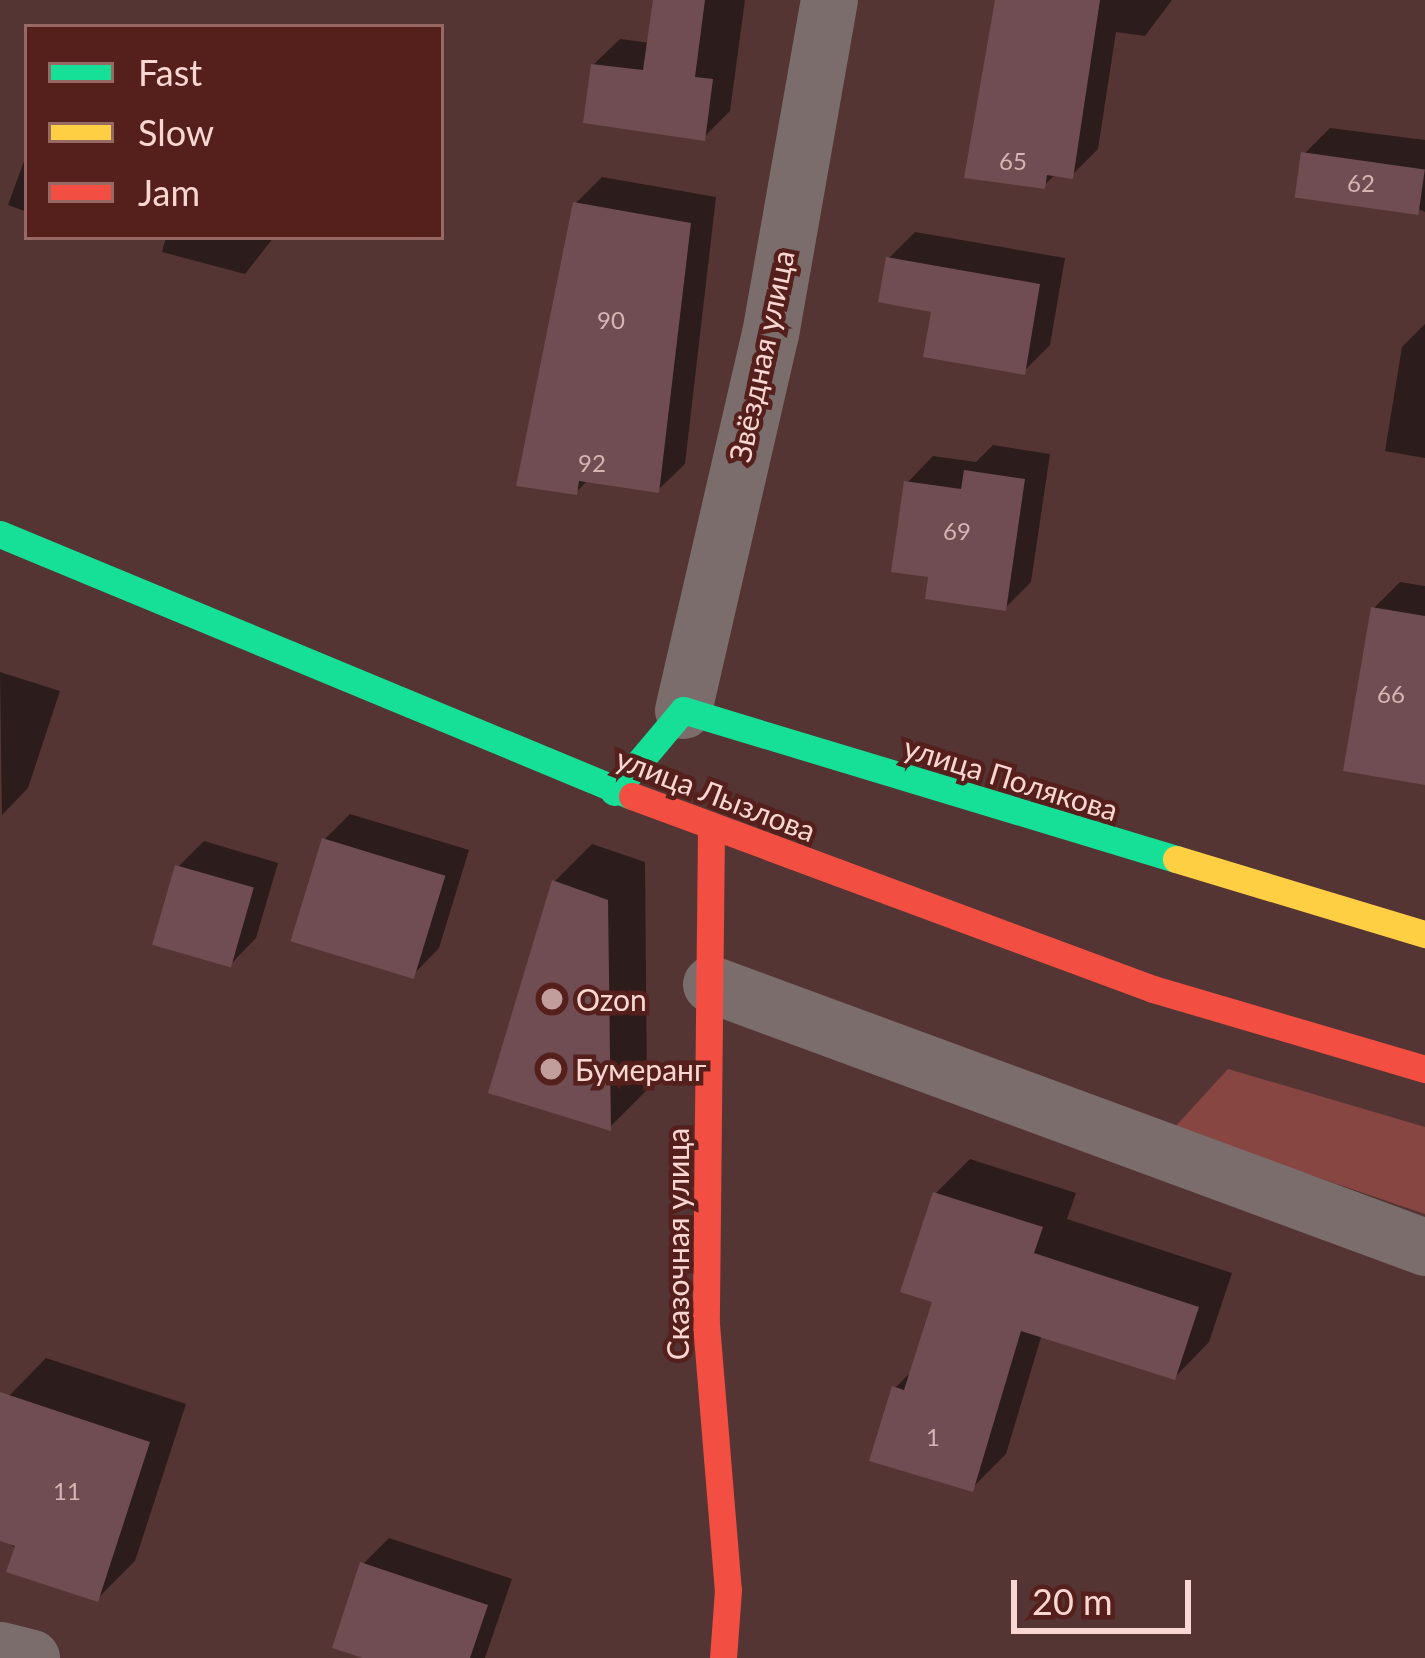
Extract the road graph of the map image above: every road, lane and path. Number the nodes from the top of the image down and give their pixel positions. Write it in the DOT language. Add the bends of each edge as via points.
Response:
graph roads {
  1 [pos="830,0"];
  2 [pos="0,534"];
  3 [pos="683,710"];
  4 [pos="614,792"];
  5 [pos="712,829"];
  6 [pos="1425,934"];
  7 [pos="712,984"];
  8 [pos="1425,1069"];
  9 [pos="1425,1247"];
  10 [pos="0,1650"];
  11 [pos="31,1658"];
  12 [pos="723,1658"];
  1 -- 3 [label="street, Звёздная улица" via="770,334"];
  2 -- 4 [label="street, улица Лызлова"];
  3 -- 4 [label="street"];
  3 -- 6 [label="street, улица Полякова"];
  4 -- 5 [label="street, улица Лызлова"];
  5 -- 7 [label="street, Сказочная улица"];
  5 -- 8 [label="street, улица Лызлова" via="1153,989"];
  7 -- 9 [label="street"];
  7 -- 12 [label="street, Сказочная улица" via="706,1324 728,1590"];
  10 -- 11 [label="street"];
}
